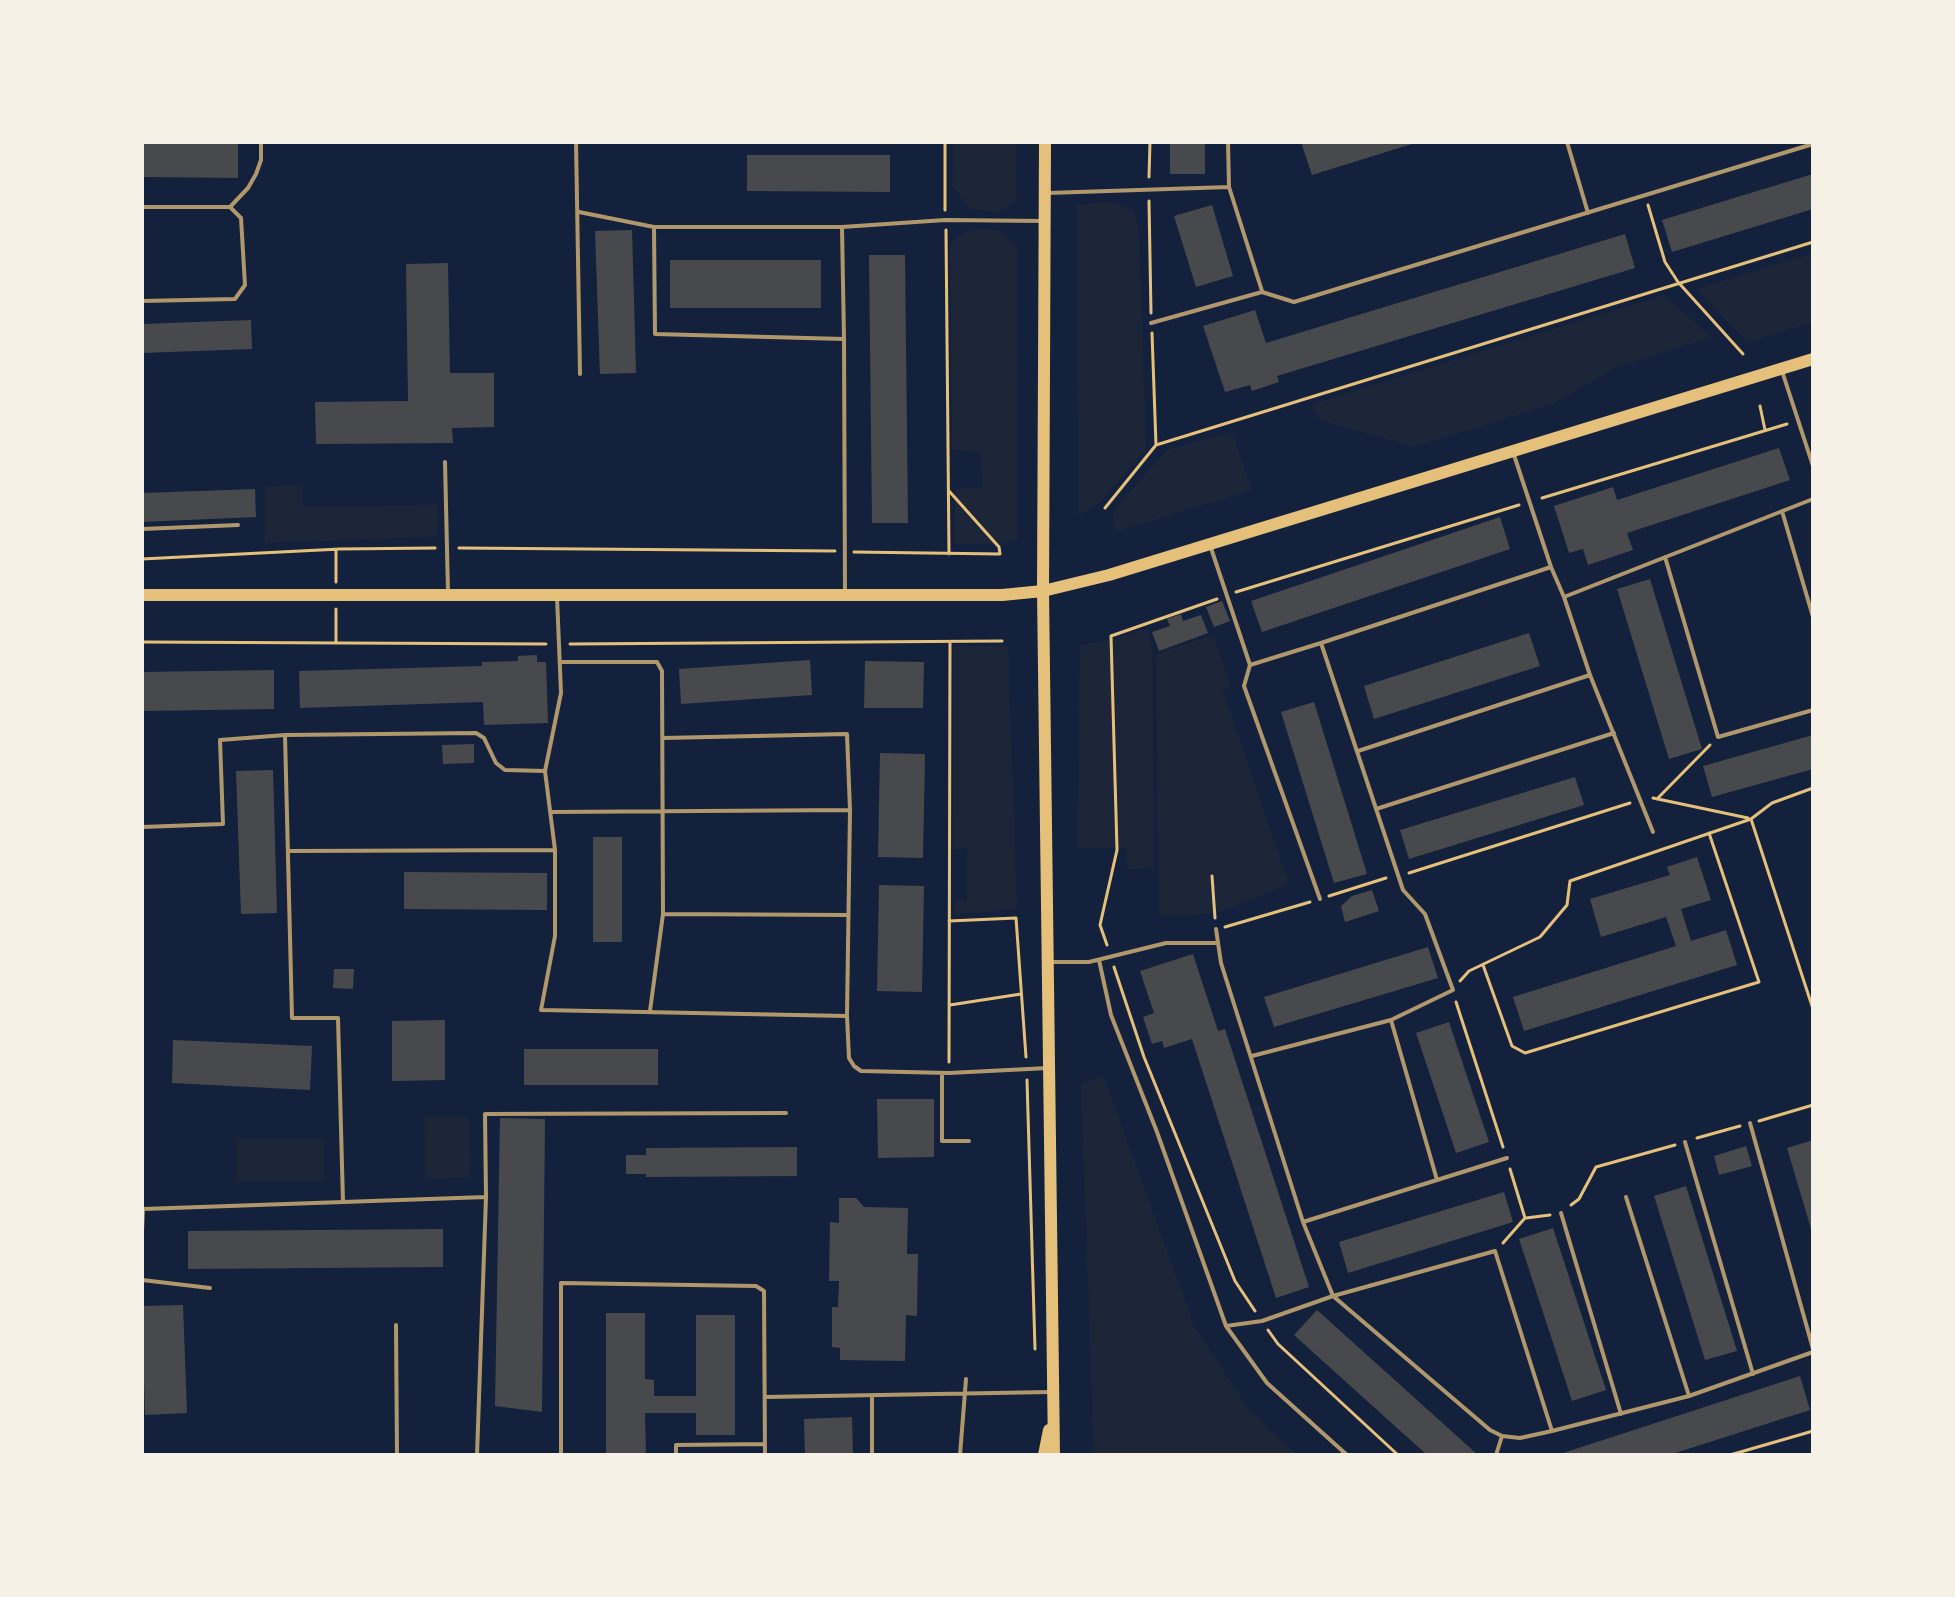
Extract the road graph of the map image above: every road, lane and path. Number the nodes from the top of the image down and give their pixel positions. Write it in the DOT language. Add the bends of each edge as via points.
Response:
graph roads {
  1 [pos="261,142"];
  2 [pos="576,142"];
  3 [pos="945,142"];
  4 [pos="1045,142"];
  5 [pos="1150,142"];
  6 [pos="1228,142"];
  7 [pos="1567,142"];
  8 [pos="1813,144"];
  9 [pos="1229,187"];
  10 [pos="1149,190"];
  11 [pos="1045,193"];
  12 [pos="1646,197"];
  13 [pos="142,207"];
  14 [pos="230,207"];
  15 [pos="579,212"];
  16 [pos="1589,213"];
  17 [pos="945,220"];
  18 [pos="1046,221"];
  19 [pos="654,227"];
  20 [pos="842,227"];
  21 [pos="1813,242"];
  22 [pos="1678,282"];
  23 [pos="1262,292"];
  24 [pos="142,301"];
  25 [pos="1151,323"];
  26 [pos="844,339"];
  27 [pos="1743,354"];
  28 [pos="1813,359"];
  29 [pos="1782,369"];
  30 [pos="580,374"];
  31 [pos="1760,406"];
  32 [pos="1799,420"];
  33 [pos="1765,430"];
  34 [pos="1156,445"];
  35 [pos="1513,449"];
  36 [pos="445,462"];
  37 [pos="1813,466"];
  38 [pos="949,491"];
  39 [pos="1813,499"];
  40 [pos="1530,502"];
  41 [pos="1105,508"];
  42 [pos="1782,511"];
  43 [pos="238,525"];
  44 [pos="142,529"];
  45 [pos="1210,544"];
  46 [pos="447,548"];
  47 [pos="845,551"];
  48 [pos="949,554"];
  49 [pos="1665,557"];
  50 [pos="142,559"];
  51 [pos="1551,567"];
  52 [pos="1043,591"];
  53 [pos="448,594"];
  54 [pos="556,594"];
  55 [pos="142,595"];
  56 [pos="845,595"];
  57 [pos="1226,596"];
  58 [pos="1564,597"];
  59 [pos="1813,617"];
  60 [pos="950,642"];
  61 [pos="1321,643"];
  62 [pos="560,662"];
  63 [pos="1250,665"];
  64 [pos="1590,675"];
  65 [pos="1813,710"];
  66 [pos="1614,733"];
  67 [pos="285,735"];
  68 [pos="1718,737"];
  69 [pos="663,738"];
  70 [pos="1358,751"];
  71 [pos="545,771"];
  72 [pos="1813,788"];
  73 [pos="1657,799"];
  74 [pos="1640,800"];
  75 [pos="1376,809"];
  76 [pos="850,810"];
  77 [pos="662,811"];
  78 [pos="551,812"];
  79 [pos="1751,819"];
  80 [pos="142,827"];
  81 [pos="1653,832"];
  82 [pos="1709,833"];
  83 [pos="555,850"];
  84 [pos="289,851"];
  85 [pos="1212,876"];
  86 [pos="1399,877"];
  87 [pos="1320,899"];
  88 [pos="663,914"];
  89 [pos="849,915"];
  90 [pos="949,921"];
  91 [pos="1216,929"];
  92 [pos="1218,943"];
  93 [pos="1111,957"];
  94 [pos="1099,960"];
  95 [pos="1050,962"];
  96 [pos="1483,965"];
  97 [pos="1453,990"];
  98 [pos="1021,994"];
  99 [pos="949,1005"];
  100 [pos="1813,1009"];
  101 [pos="650,1011"];
  102 [pos="847,1016"];
  103 [pos="1391,1020"];
  104 [pos="1252,1056"];
  105 [pos="1049,1068"];
  106 [pos="1026,1069"];
  107 [pos="942,1073"];
  108 [pos="949,1073"];
  109 [pos="1813,1105"];
  110 [pos="786,1113"];
  111 [pos="1750,1123"];
  112 [pos="969,1141"];
  113 [pos="1685,1142"];
  114 [pos="1507,1158"];
  115 [pos="1437,1180"];
  116 [pos="486,1197"];
  117 [pos="1626,1197"];
  118 [pos="343,1202"];
  119 [pos="1561,1213"];
  120 [pos="1525,1218"];
  121 [pos="1303,1222"];
  122 [pos="142,1232"];
  123 [pos="1495,1251"];
  124 [pos="142,1280"];
  125 [pos="210,1288"];
  126 [pos="1333,1296"];
  127 [pos="1262,1321"];
  128 [pos="396,1325"];
  129 [pos="1226,1326"];
  130 [pos="1813,1350"];
  131 [pos="1036,1362"];
  132 [pos="1753,1374"];
  133 [pos="966,1379"];
  134 [pos="966,1393"];
  135 [pos="872,1396"];
  136 [pos="1689,1396"];
  137 [pos="765,1397"];
  138 [pos="1054,1398"];
  139 [pos="1621,1414"];
  140 [pos="1552,1431"];
  141 [pos="1813,1431"];
  142 [pos="1502,1436"];
  143 [pos="765,1444"];
  144 [pos="397,1455"];
  145 [pos="477,1455"];
  146 [pos="561,1455"];
  147 [pos="676,1455"];
  148 [pos="765,1455"];
  149 [pos="872,1455"];
  150 [pos="960,1455"];
  151 [pos="1044,1455"];
  152 [pos="1054,1455"];
  153 [pos="1063,1455"];
  154 [pos="1347,1455"];
  155 [pos="1398,1455"];
  156 [pos="1496,1455"];
  157 [pos="1730,1455"];
  1 -- 14 [label="lane" via="256,174"];
  2 -- 15 [label="lane"];
  3 -- 17 [label="path"];
  4 -- 11 [label="main road"];
  5 -- 10 [label="path"];
  6 -- 9 [label="lane"];
  7 -- 16 [label="lane"];
  8 -- 12 [label="lane"];
  9 -- 10 [label="lane"];
  9 -- 23 [label="lane"];
  10 -- 11 [label="lane"];
  10 -- 25 [label="path"];
  11 -- 18 [label="main road"];
  12 -- 16 [label="lane"];
  12 -- 22 [label="path" via="1665,262"];
  13 -- 14 [label="lane"];
  14 -- 24 [label="lane" via="241,218 245,285 235,299"];
  15 -- 19 [label="lane"];
  15 -- 30 [label="lane"];
  16 -- 23 [label="lane" via="1294,302"];
  17 -- 18 [label="lane"];
  17 -- 20 [label="lane"];
  17 -- 38 [label="path"];
  18 -- 52 [label="main road"];
  19 -- 20 [label="lane"];
  19 -- 26 [label="lane" via="655,334"];
  20 -- 26 [label="lane"];
  21 -- 22 [label="path"];
  22 -- 27 [label="path"];
  22 -- 34 [label="path"];
  23 -- 25 [label="lane"];
  25 -- 34 [label="path"];
  26 -- 47 [label="lane"];
  28 -- 29 [label="main road"];
  29 -- 32 [label="lane"];
  29 -- 35 [label="main road"];
  31 -- 33 [label="path"];
  32 -- 33 [label="path"];
  32 -- 37 [label="lane"];
  33 -- 40 [label="path"];
  34 -- 41 [label="path"];
  35 -- 40 [label="lane"];
  35 -- 45 [label="main road"];
  36 -- 46 [label="lane"];
  38 -- 48 [label="path"];
  38 -- 48 [label="path" via="1000,554"];
  39 -- 42 [label="lane"];
  40 -- 51 [label="lane"];
  40 -- 57 [label="path"];
  42 -- 49 [label="lane"];
  42 -- 59 [label="lane"];
  43 -- 44 [label="lane"];
  45 -- 52 [label="main road"];
  45 -- 57 [label="lane"];
  46 -- 47 [label="path"];
  46 -- 50 [label="path"];
  46 -- 53 [label="lane"];
  47 -- 48 [label="path"];
  47 -- 56 [label="lane"];
  49 -- 58 [label="lane"];
  49 -- 68 [label="lane"];
  51 -- 58 [label="lane"];
  51 -- 61 [label="lane"];
  52 -- 56 [label="main road"];
  52 -- 95 [label="main road"];
  53 -- 54 [label="main road"];
  53 -- 55 [label="main road"];
  54 -- 56 [label="main road"];
  54 -- 62 [label="lane"];
  57 -- 63 [label="lane"];
  57 -- 93 [label="path" via="1111,636 1117,850 1100,925"];
  58 -- 64 [label="lane"];
  60 -- 90 [label="path"];
  61 -- 63 [label="lane"];
  61 -- 70 [label="lane"];
  62 -- 69 [label="lane" via="657,662 662,671"];
  62 -- 71 [label="lane" via="559,708"];
  63 -- 87 [label="lane" via="1244,686"];
  64 -- 66 [label="lane"];
  64 -- 70 [label="lane"];
  65 -- 68 [label="lane"];
  66 -- 74 [label="lane"];
  66 -- 75 [label="lane"];
  67 -- 71 [label="lane" via="476,733 505,770"];
  67 -- 80 [label="lane" via="220,740 223,824"];
  67 -- 84 [label="lane"];
  68 -- 73 [label="path"];
  69 -- 76 [label="lane" via="847,734"];
  69 -- 77 [label="lane"];
  70 -- 75 [label="lane"];
  71 -- 78 [label="lane"];
  72 -- 79 [label="path" via="1772,803"];
  73 -- 74 [label="path"];
  73 -- 79 [label="path"];
  74 -- 81 [label="lane"];
  74 -- 86 [label="path"];
  75 -- 86 [label="lane"];
  76 -- 77 [label="lane"];
  76 -- 89 [label="lane"];
  77 -- 78 [label="lane"];
  77 -- 88 [label="lane"];
  78 -- 83 [label="lane"];
  79 -- 82 [label="path"];
  79 -- 100 [label="path"];
  82 -- 96 [label="path" via="1570,881 1567,905 1540,937"];
  82 -- 96 [label="path" via="1759,982 1525,1053 1512,1046"];
  83 -- 84 [label="lane"];
  83 -- 101 [label="lane" via="555,936 541,1010"];
  84 -- 118 [label="lane" via="292,1018 338,1018"];
  85 -- 91 [label="path"];
  86 -- 87 [label="path"];
  86 -- 97 [label="lane" via="1403,890 1425,914"];
  87 -- 91 [label="path"];
  88 -- 89 [label="lane"];
  88 -- 101 [label="lane"];
  89 -- 102 [label="lane"];
  90 -- 98 [label="path" via="1016,918"];
  90 -- 99 [label="path"];
  91 -- 92 [label="lane"];
  92 -- 93 [label="lane" via="1166,943"];
  92 -- 104 [label="lane"];
  93 -- 94 [label="lane"];
  93 -- 127 [label="path" via="1144,1057 1235,1281"];
  94 -- 95 [label="lane"];
  94 -- 129 [label="lane" via="1111,1015"];
  95 -- 105 [label="main road"];
  96 -- 97 [label="path" via="1469,971"];
  97 -- 103 [label="lane"];
  97 -- 114 [label="path"];
  98 -- 99 [label="path"];
  98 -- 106 [label="path"];
  99 -- 108 [label="path"];
  101 -- 102 [label="lane"];
  102 -- 107 [label="lane" via="849,1058 861,1071"];
  103 -- 104 [label="lane"];
  103 -- 115 [label="lane"];
  104 -- 121 [label="lane"];
  105 -- 106 [label="lane"];
  105 -- 138 [label="main road"];
  106 -- 108 [label="lane"];
  106 -- 131 [label="path"];
  107 -- 108 [label="lane"];
  107 -- 112 [label="lane" via="942,1141"];
  109 -- 111 [label="path"];
  110 -- 116 [label="lane" via="485,1114"];
  111 -- 113 [label="path"];
  111 -- 130 [label="lane"];
  113 -- 119 [label="path" via="1596,1167 1579,1199"];
  113 -- 132 [label="lane"];
  114 -- 115 [label="lane"];
  114 -- 120 [label="path"];
  115 -- 121 [label="lane"];
  116 -- 118 [label="lane"];
  116 -- 145 [label="lane"];
  117 -- 136 [label="lane"];
  118 -- 122 [label="lane" via="143,1209"];
  119 -- 120 [label="path"];
  119 -- 139 [label="lane"];
  120 -- 123 [label="path"];
  121 -- 126 [label="lane"];
  123 -- 126 [label="lane"];
  123 -- 140 [label="lane"];
  124 -- 125 [label="lane"];
  126 -- 127 [label="lane"];
  126 -- 142 [label="lane"];
  127 -- 129 [label="lane"];
  127 -- 155 [label="path" via="1278,1344"];
  128 -- 144 [label="lane"];
  129 -- 154 [label="lane" via="1267,1383"];
  130 -- 132 [label="lane"];
  132 -- 136 [label="lane"];
  133 -- 134 [label="lane"];
  134 -- 135 [label="lane"];
  134 -- 138 [label="lane"];
  134 -- 150 [label="lane"];
  135 -- 137 [label="lane"];
  135 -- 149 [label="lane"];
  136 -- 139 [label="lane"];
  137 -- 143 [label="lane"];
  137 -- 146 [label="lane" via="766,1306 764,1291 756,1286 561,1283"];
  138 -- 151 [label="main road"];
  138 -- 152 [label="main road"];
  138 -- 153 [label="main road"];
  139 -- 140 [label="lane"];
  140 -- 142 [label="lane"];
  141 -- 157 [label="path"];
  142 -- 156 [label="lane"];
  143 -- 147 [label="lane" via="676,1445"];
  143 -- 148 [label="lane"];
}
